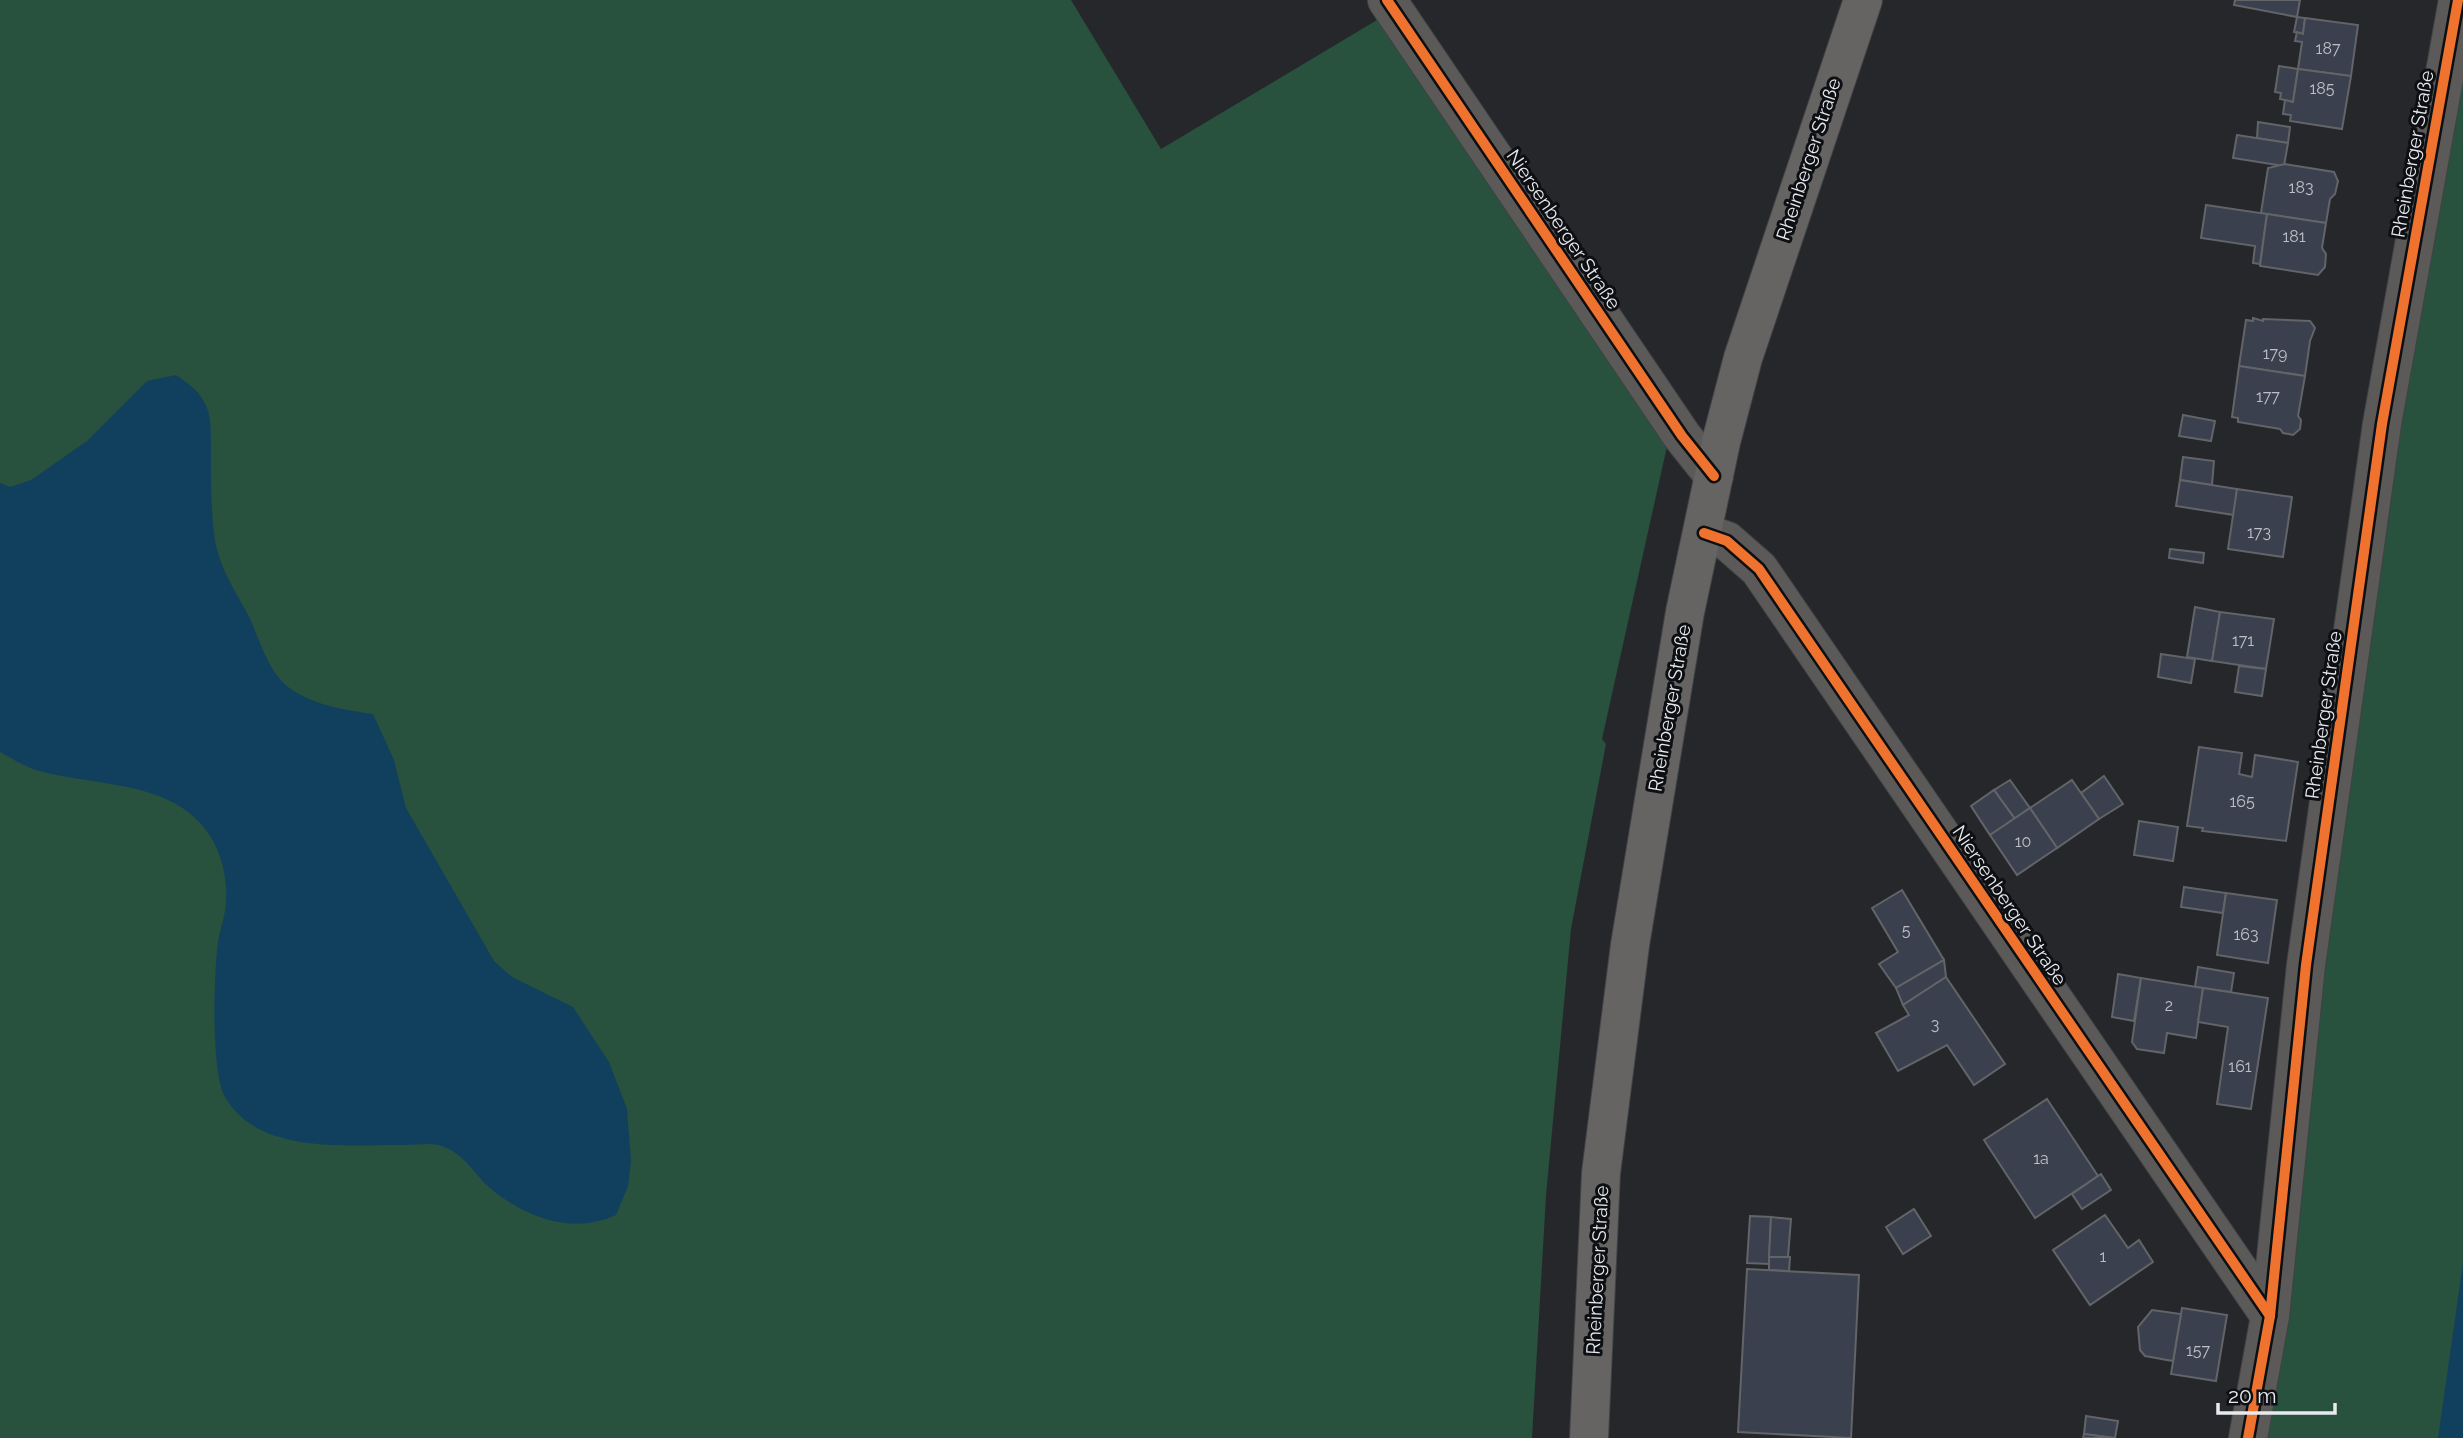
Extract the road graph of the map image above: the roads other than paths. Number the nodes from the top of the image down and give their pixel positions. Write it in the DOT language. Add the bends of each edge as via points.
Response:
graph roads {
  1 [pos="1387,0"];
  2 [pos="1863,0"];
  3 [pos="2458,0"];
  4 [pos="1714,475"];
  5 [pos="1704,533"];
  6 [pos="2270,1316"];
  7 [pos="1589,1438"];
  8 [pos="2248,1438"];
  1 -- 4 [label="street, Niersenberger Straße" via="1682,436"];
  2 -- 4 [label="main road, Rheinberger Straße" via="1744,358"];
  3 -- 6 [label="street, Rheinberger Straße" via="2380,437 2306,965"];
  4 -- 5 [label="main road, Rheinberger Straße"];
  5 -- 6 [label="street, Niersenberger Straße" via="1727,541 1759,569"];
  5 -- 7 [label="main road, Rheinberger Straße" via="1685,612 1654,794 1606,1133"];
  6 -- 8 [label="street, Rheinberger Straße"];
}
